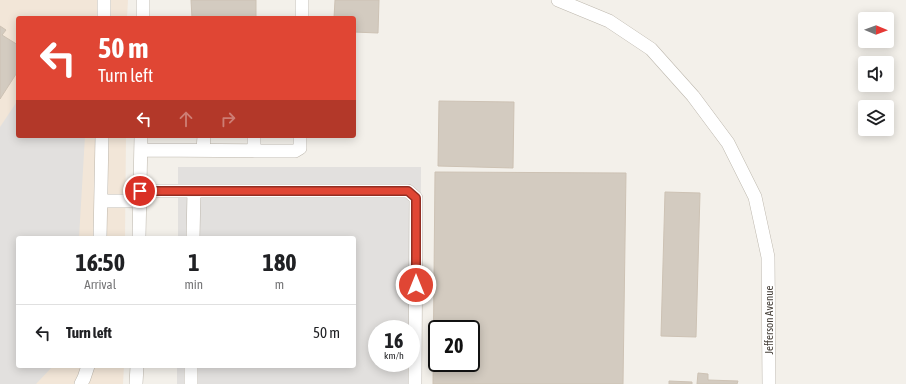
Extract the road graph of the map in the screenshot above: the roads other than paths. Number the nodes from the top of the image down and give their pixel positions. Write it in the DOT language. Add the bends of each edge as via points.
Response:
graph roads {
  1 [pos="104,0"];
  2 [pos="143,0"];
  3 [pos="302,0"];
  4 [pos="558,0"];
  5 [pos="104,16"];
  6 [pos="143,16"];
  7 [pos="302,16"];
  8 [pos="102,138"];
  9 [pos="141,138"];
  10 [pos="204,138"];
  11 [pos="254,138"];
  12 [pos="300,138"];
  13 [pos="141,150"];
  14 [pos="204,150"];
  15 [pos="254,151"];
  16 [pos="194,191"];
  17 [pos="140,196"];
  18 [pos="101,201"];
  19 [pos="100,236"];
  20 [pos="139,236"];
  21 [pos="193,236"];
  22 [pos="87,368"];
  23 [pos="137,368"];
  24 [pos="191,368"];
  25 [pos="80,384"];
  26 [pos="136,384"];
  27 [pos="191,384"];
  28 [pos="415,384"];
  29 [pos="769,384"];
  1 -- 5 [label="street"];
  2 -- 6 [label="street"];
  3 -- 7 [label="street"];
  4 -- 29 [label="street, Jefferson Avenue" via="609,21 651,49 693,96 728,143 755,197 768,257"];
  8 -- 18 [label="street"];
  9 -- 13 [label="street"];
  10 -- 14 [label="street"];
  11 -- 15 [label="street"];
  12 -- 15 [label="street" via="300,148 295,151"];
  13 -- 14 [label="street"];
  13 -- 17 [label="street"];
  14 -- 15 [label="street"];
  16 -- 17 [label="street"];
  16 -- 21 [label="street"];
  16 -- 28 [label="street" via="408,191 416,198"];
  17 -- 18 [label="street"];
  17 -- 20 [label="street"];
  18 -- 19 [label="street"];
  22 -- 25 [label="street"];
  23 -- 26 [label="street"];
  24 -- 27 [label="street"];
}
